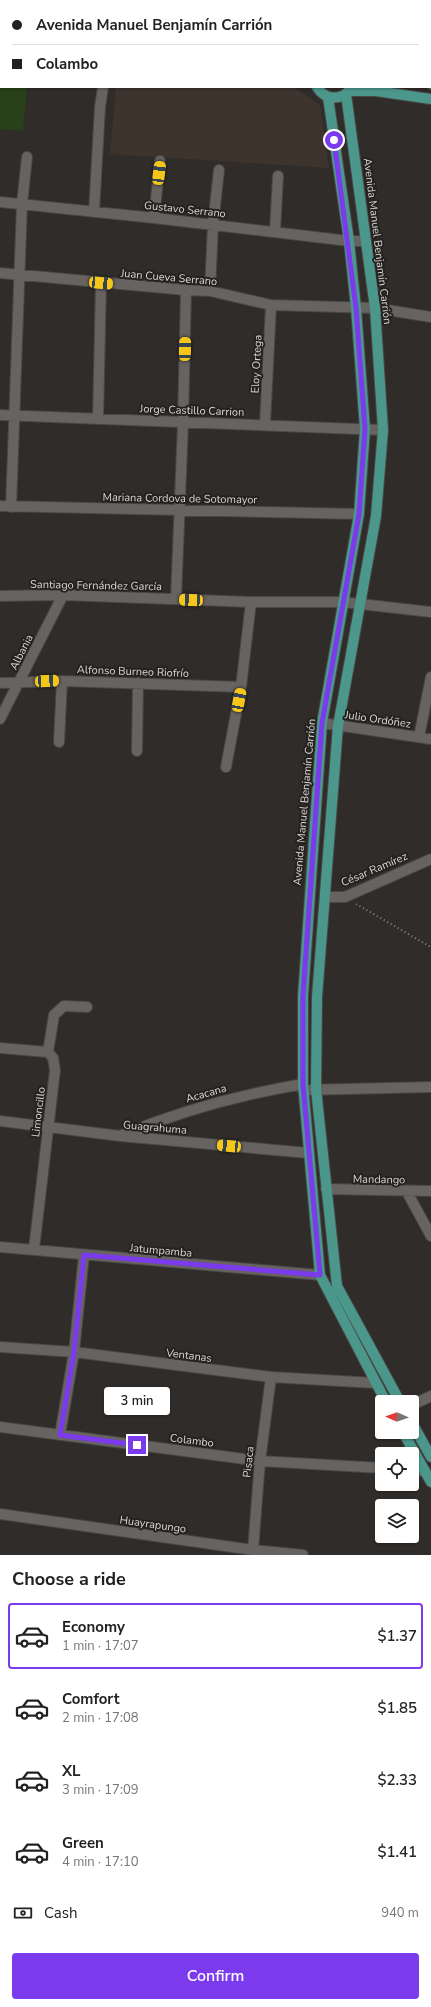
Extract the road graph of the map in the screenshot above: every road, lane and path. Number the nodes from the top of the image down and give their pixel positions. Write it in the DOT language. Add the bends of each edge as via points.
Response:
graph roads {
  1 [pos="103,88"];
  2 [pos="318,88"];
  3 [pos="349,91"];
  4 [pos="328,97"];
  5 [pos="431,99"];
  6 [pos="27,157"];
  7 [pos="160,161"];
  8 [pos="219,170"];
  9 [pos="278,176"];
  10 [pos="0,202"];
  11 [pos="22,204"];
  12 [pos="94,212"];
  13 [pos="154,218"];
  14 [pos="213,224"];
  15 [pos="276,231"];
  16 [pos="349,241"];
  17 [pos="366,242"];
  18 [pos="0,273"];
  19 [pos="19,274"];
  20 [pos="101,283"];
  21 [pos="186,290"];
  22 [pos="210,291"];
  23 [pos="271,305"];
  24 [pos="356,308"];
  25 [pos="375,308"];
  26 [pos="431,316"];
  27 [pos="0,415"];
  28 [pos="14,415"];
  29 [pos="98,419"];
  30 [pos="183,423"];
  31 [pos="265,424"];
  32 [pos="365,429"];
  33 [pos="383,430"];
  34 [pos="0,506"];
  35 [pos="12,507"];
  36 [pos="179,510"];
  37 [pos="359,514"];
  38 [pos="63,595"];
  39 [pos="0,596"];
  40 [pos="176,599"];
  41 [pos="251,602"];
  42 [pos="343,602"];
  43 [pos="360,603"];
  44 [pos="431,612"];
  45 [pos="431,677"];
  46 [pos="62,681"];
  47 [pos="0,683"];
  48 [pos="18,683"];
  49 [pos="138,683"];
  50 [pos="241,687"];
  51 [pos="0,719"];
  52 [pos="322,723"];
  53 [pos="338,726"];
  54 [pos="419,737"];
  55 [pos="431,739"];
  56 [pos="60,742"];
  57 [pos="137,751"];
  58 [pos="226,767"];
  59 [pos="431,859"];
  60 [pos="344,896"];
  61 [pos="325,897"];
  62 [pos="431,947"];
  63 [pos="87,1007"];
  64 [pos="0,1048"];
  65 [pos="48,1052"];
  66 [pos="303,1087"];
  67 [pos="431,1087"];
  68 [pos="316,1089"];
  69 [pos="0,1121"];
  70 [pos="49,1126"];
  71 [pos="120,1136"];
  72 [pos="308,1153"];
  73 [pos="326,1189"];
  74 [pos="431,1191"];
  75 [pos="407,1192"];
  76 [pos="431,1236"];
  77 [pos="0,1248"];
  78 [pos="34,1249"];
  79 [pos="84,1255"];
  80 [pos="320,1275"];
  81 [pos="0,1347"];
  82 [pos="74,1352"];
  83 [pos="271,1377"];
  84 [pos="375,1383"];
  85 [pos="382,1395"];
  86 [pos="396,1395"];
  87 [pos="431,1396"];
  88 [pos="419,1402"];
  89 [pos="0,1427"];
  90 [pos="60,1435"];
  91 [pos="419,1436"];
  92 [pos="407,1439"];
  93 [pos="431,1457"];
  94 [pos="260,1461"];
  95 [pos="375,1468"];
  96 [pos="419,1471"];
  97 [pos="425,1471"];
  98 [pos="431,1482"];
  99 [pos="0,1514"];
  100 [pos="253,1550"];
  101 [pos="285,1554"];
  102 [pos="303,1555"];
  1 -- 12 [label="street"];
  2 -- 4 [label="main road"];
  3 -- 4 [label="main road" via="341,97"];
  3 -- 5 [label="main road" via="376,91"];
  3 -- 17 [label="main road, Avenida Manuel Benjamín Carrión"];
  4 -- 16 [label="main road, Avenida Manuel Benjamín Carrión"];
  6 -- 11 [label="street"];
  7 -- 13 [label="street"];
  8 -- 14 [label="street"];
  9 -- 15 [label="street"];
  10 -- 11 [label="street, Gustavo Serrano"];
  11 -- 12 [label="street, Gustavo Serrano"];
  11 -- 19 [label="street"];
  12 -- 13 [label="street, Gustavo Serrano"];
  13 -- 14 [label="street, Gustavo Serrano"];
  14 -- 15 [label="street, Gustavo Serrano"];
  14 -- 22 [label="street"];
  15 -- 16 [label="street, Gustavo Serrano"];
  16 -- 17 [label="street, Gustavo Serrano"];
  16 -- 24 [label="main road, Avenida Manuel Benjamín Carrión"];
  17 -- 25 [label="main road, Avenida Manuel Benjamín Carrión"];
  18 -- 19 [label="street, Juan Cueva Serrano"];
  19 -- 20 [label="street, Juan Cueva Serrano"];
  19 -- 28 [label="street"];
  20 -- 21 [label="street, Juan Cueva Serrano"];
  20 -- 29 [label="street"];
  21 -- 22 [label="street, Juan Cueva Serrano"];
  21 -- 30 [label="street"];
  22 -- 23 [label="street, Juan Cueva Serrano"];
  23 -- 24 [label="street, Juan Cueva Serrano"];
  23 -- 31 [label="street, Eloy Ortega"];
  24 -- 25 [label="street, Juan Cueva Serrano"];
  24 -- 32 [label="main road, Avenida Manuel Benjamín Carrión"];
  25 -- 26 [label="street, Juan Cueva Serrano"];
  25 -- 33 [label="main road, Avenida Manuel Benjamín Carrión"];
  27 -- 28 [label="street, Jorge Castillo Carrion"];
  28 -- 29 [label="street, Jorge Castillo Carrion"];
  28 -- 35 [label="street"];
  29 -- 30 [label="street, Jorge Castillo Carrion"];
  30 -- 31 [label="street, Jorge Castillo Carrion"];
  30 -- 36 [label="street"];
  31 -- 32 [label="street, Jorge Castillo Carrion"];
  32 -- 33 [label="street, Jorge Castillo Carrion"];
  32 -- 37 [label="main road, Avenida Manuel Benjamín Carrión"];
  33 -- 43 [label="main road, Avenida Manuel Benjamín Carrión" via="376,516"];
  34 -- 35 [label="street, Mariana Cordova de Sotomayor"];
  35 -- 36 [label="street, Mariana Cordova de Sotomayor"];
  36 -- 37 [label="street, Mariana Cordova de Sotomayor"];
  36 -- 40 [label="street"];
  37 -- 42 [label="main road, Avenida Manuel Benjamín Carrión"];
  38 -- 39 [label="street, Santiago Fernández García"];
  38 -- 40 [label="street, Santiago Fernández García"];
  38 -- 48 [label="street, Albania"];
  40 -- 41 [label="street, Santiago Fernández García"];
  41 -- 42 [label="street, Santiago Fernández García"];
  41 -- 50 [label="street"];
  42 -- 43 [label="street, Santiago Fernández García"];
  42 -- 52 [label="main road, Avenida Manuel Benjamín Carrión"];
  43 -- 44 [label="street, Santiago Fernández García"];
  43 -- 53 [label="main road, Avenida Manuel Benjamín Carrión"];
  45 -- 54 [label="street"];
  46 -- 48 [label="street, Alfonso Burneo Riofrío"];
  46 -- 49 [label="street, Alfonso Burneo Riofrío"];
  46 -- 56 [label="street"];
  47 -- 48 [label="street, Alfonso Burneo Riofrío"];
  48 -- 51 [label="street, Albania"];
  49 -- 50 [label="street, Alfonso Burneo Riofrío"];
  49 -- 57 [label="street"];
  50 -- 58 [label="street"];
  52 -- 53 [label="street, Julio Ordóñez"];
  52 -- 66 [label="main road, Avenida Manuel Benjamín Carrión" via="303,996"];
  53 -- 54 [label="street, Julio Ordóñez"];
  53 -- 61 [label="main road, Avenida Manuel Benjamín Carrión"];
  54 -- 55 [label="street, Julio Ordóñez"];
  59 -- 60 [label="street, César Ramírez"];
  60 -- 61 [label="street, César Ramírez"];
  60 -- 62 [label="path"];
  61 -- 68 [label="main road, Avenida Manuel Benjamín Carrión" via="317,997"];
  63 -- 65 [label="street" via="64,1006 54,1015"];
  64 -- 65 [label="street"];
  65 -- 70 [label="street, Limoncillo" via="53,1058 55,1070"];
  66 -- 68 [label="street, Acacana"];
  66 -- 71 [label="street, Acacana" via="256,1092 209,1103"];
  66 -- 72 [label="main road, Avenida Manuel Benjamín Carrión"];
  67 -- 68 [label="street, Acacana"];
  68 -- 73 [label="main road, Avenida Manuel Benjamín Carrión"];
  69 -- 70 [label="street, Guagrahuma"];
  70 -- 71 [label="street, Guagrahuma"];
  70 -- 78 [label="street, Limoncillo"];
  71 -- 72 [label="street, Guagrahuma"];
  72 -- 80 [label="main road, Avenida Manuel Benjamín Carrión"];
  73 -- 75 [label="street, Mandango"];
  73 -- 86 [label="main road, Avenida Manuel Benjamín Carrión" via="338,1286"];
  74 -- 75 [label="street, Mandango"];
  75 -- 76 [label="street"];
  77 -- 78 [label="street, Jatumpamba"];
  78 -- 79 [label="street, Jatumpamba"];
  79 -- 80 [label="street, Jatumpamba"];
  79 -- 82 [label="street"];
  80 -- 84 [label="main road, Avenida Manuel Benjamín Carrión"];
  81 -- 82 [label="street, Ventanas"];
  82 -- 83 [label="street, Ventanas"];
  82 -- 90 [label="street"];
  83 -- 84 [label="street, Ventanas"];
  83 -- 94 [label="street, Pisaca"];
  84 -- 85 [label="main road, Avenida Manuel Benjamín Carrión"];
  87 -- 88 [label="street"];
  89 -- 90 [label="street, Colambo"];
  90 -- 94 [label="street, Colambo"];
  91 -- 93 [label="main road"];
  92 -- 97 [label="main road"];
  94 -- 95 [label="street, Colambo"];
  94 -- 100 [label="street, Pisaca"];
  96 -- 97 [label="street"];
  97 -- 98 [label="main road"];
  99 -- 100 [label="street, Huayrapungo"];
  100 -- 101 [label="street, Huayrapungo"];
  101 -- 102 [label="street, Huayrapungo"];
}
